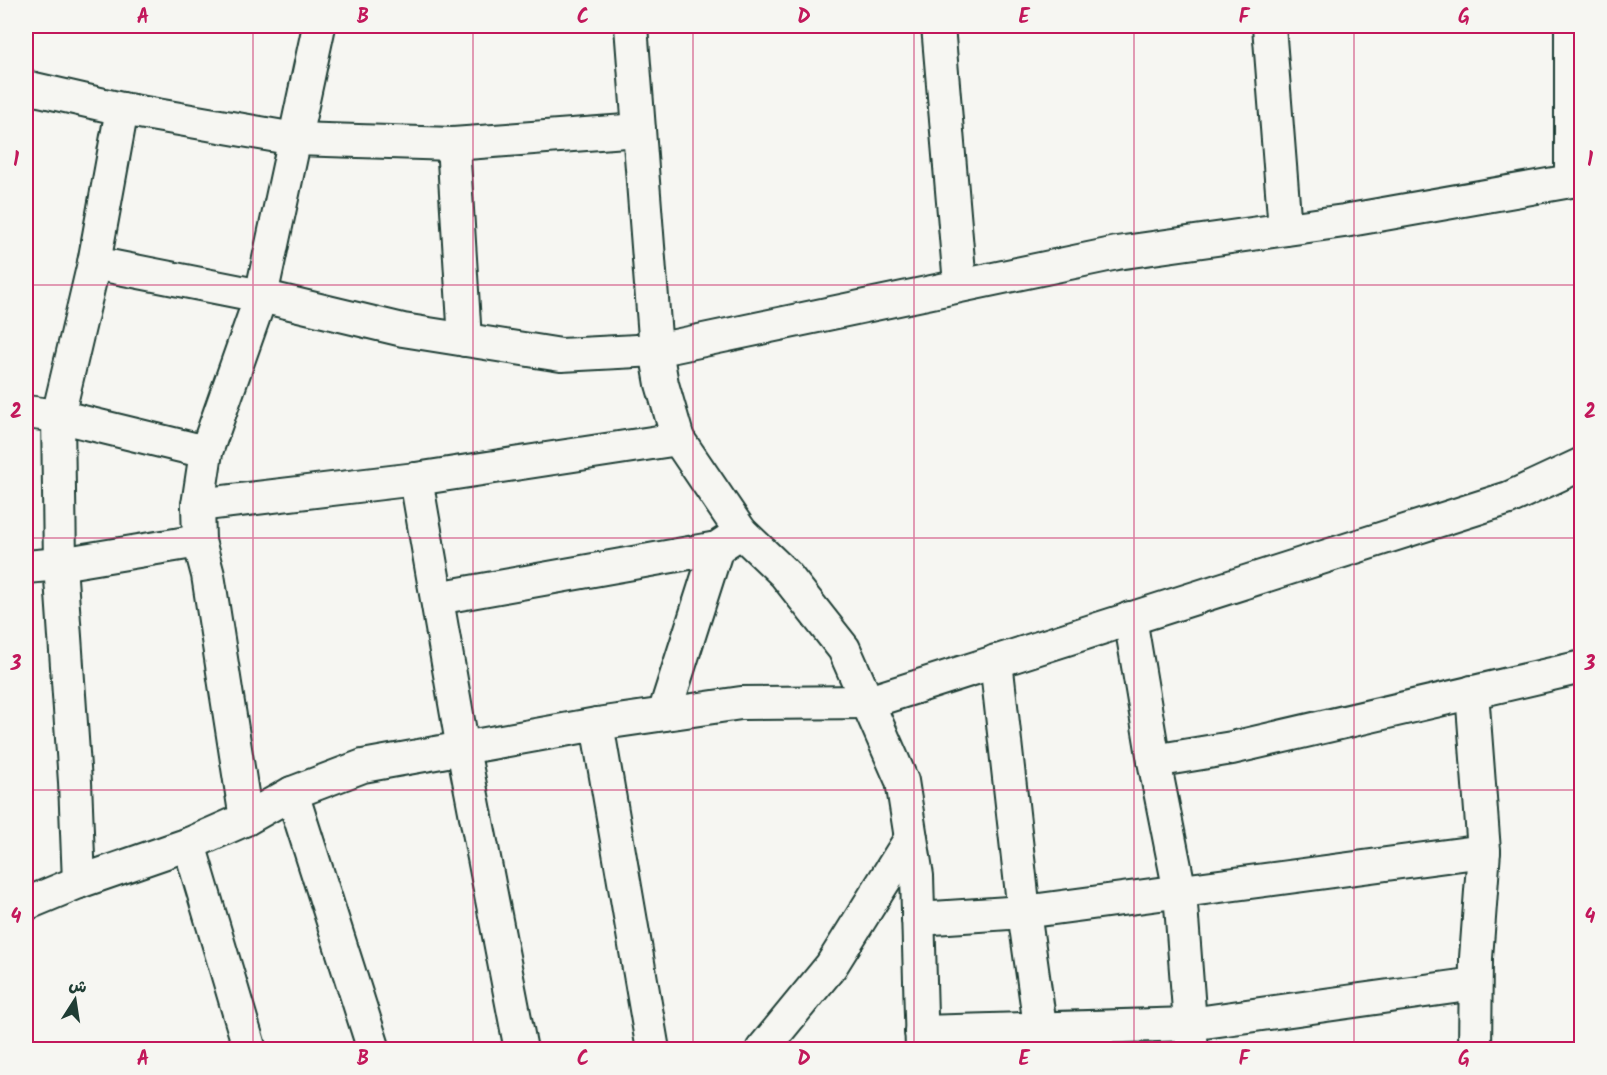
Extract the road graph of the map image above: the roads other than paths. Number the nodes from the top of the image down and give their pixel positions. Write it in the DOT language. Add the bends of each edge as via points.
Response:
graph roads {
  1 [pos="319,26"];
  2 [pos="631,26"];
  3 [pos="938,26"];
  4 [pos="1269,26"];
  5 [pos="1571,26"];
  6 [pos="26,87"];
  7 [pos="122,109"];
  8 [pos="639,129"];
  9 [pos="295,139"];
  10 [pos="453,144"];
  11 [pos="1576,180"];
  12 [pos="1285,229"];
  13 [pos="94,262"];
  14 [pos="960,284"];
  15 [pos="261,296"];
  16 [pos="465,340"];
  17 [pos="656,350"];
  18 [pos="26,412"];
  19 [pos="58,416"];
  20 [pos="678,440"];
  21 [pos="206,452"];
  22 [pos="1581,464"];
  23 [pos="416,479"];
  24 [pos="198,505"];
  25 [pos="199,540"];
  26 [pos="729,540"];
  27 [pos="60,564"];
  28 [pos="26,567"];
  29 [pos="437,598"];
  30 [pos="1131,618"];
  31 [pos="996,661"];
  32 [pos="1581,667"];
  33 [pos="1472,692"];
  34 [pos="868,702"];
  35 [pos="664,714"];
  36 [pos="597,724"];
  37 [pos="463,749"];
  38 [pos="1154,761"];
  39 [pos="292,793"];
  40 [pos="246,819"];
  41 [pos="911,838"];
  42 [pos="189,844"];
  43 [pos="1484,851"];
  44 [pos="78,882"];
  45 [pos="1180,892"];
  46 [pos="26,904"];
  47 [pos="1024,912"];
  48 [pos="918,919"];
  49 [pos="1475,984"];
  50 [pos="1191,1037"];
  51 [pos="1042,1039"];
  52 [pos="921,1041"];
  53 [pos="250,1050"];
  54 [pos="374,1050"];
  55 [pos="522,1050"];
  56 [pos="653,1050"];
  57 [pos="762,1050"];
  58 [pos="1474,1050"];
  1 -- 9 [label="street"];
  2 -- 8 [label="street"];
  3 -- 14 [label="street"];
  4 -- 12 [label="street"];
  5 -- 11 [label="street"];
  6 -- 7 [label="street"];
  7 -- 9 [label="street"];
  7 -- 13 [label="street"];
  8 -- 10 [label="street"];
  8 -- 17 [label="street"];
  9 -- 10 [label="street"];
  9 -- 15 [label="street"];
  10 -- 16 [label="street"];
  11 -- 12 [label="street"];
  12 -- 14 [label="street" via="1117,253"];
  13 -- 15 [label="street"];
  13 -- 19 [label="street"];
  14 -- 17 [label="street"];
  15 -- 16 [label="street" via="403,330"];
  15 -- 21 [label="street"];
  16 -- 17 [label="street" via="561,355"];
  17 -- 20 [label="street"];
  18 -- 19 [label="street"];
  19 -- 21 [label="street"];
  19 -- 27 [label="street"];
  20 -- 23 [label="street"];
  20 -- 26 [label="street"];
  21 -- 24 [label="street"];
  22 -- 30 [label="street" via="1509,498"];
  23 -- 24 [label="street"];
  23 -- 29 [label="street"];
  24 -- 25 [label="street"];
  25 -- 27 [label="street"];
  25 -- 40 [label="street" via="208,575"];
  26 -- 29 [label="street"];
  26 -- 34 [label="street" via="785,574 844,649"];
  26 -- 35 [label="street"];
  27 -- 28 [label="street"];
  27 -- 44 [label="street"];
  29 -- 37 [label="street"];
  30 -- 31 [label="street"];
  30 -- 38 [label="street"];
  31 -- 34 [label="street"];
  31 -- 47 [label="street"];
  32 -- 33 [label="street"];
  33 -- 38 [label="street" via="1232,748"];
  33 -- 43 [label="street"];
  34 -- 35 [label="street" via="741,703"];
  34 -- 41 [label="street" via="902,781"];
  35 -- 36 [label="street"];
  36 -- 37 [label="street"];
  36 -- 56 [label="street"];
  37 -- 39 [label="street" via="363,766"];
  37 -- 55 [label="street"];
  38 -- 45 [label="street"];
  39 -- 40 [label="street"];
  39 -- 54 [label="street"];
  40 -- 42 [label="street"];
  41 -- 48 [label="street"];
  41 -- 57 [label="street" via="831,966"];
  42 -- 44 [label="street"];
  42 -- 53 [label="street"];
  43 -- 45 [label="street"];
  43 -- 49 [label="street"];
  44 -- 46 [label="street"];
  45 -- 47 [label="street"];
  45 -- 50 [label="street"];
  47 -- 48 [label="street"];
  47 -- 51 [label="street"];
  48 -- 52 [label="street"];
  49 -- 50 [label="street"];
  49 -- 58 [label="street"];
  50 -- 51 [label="street"];
  51 -- 52 [label="street"];
}
